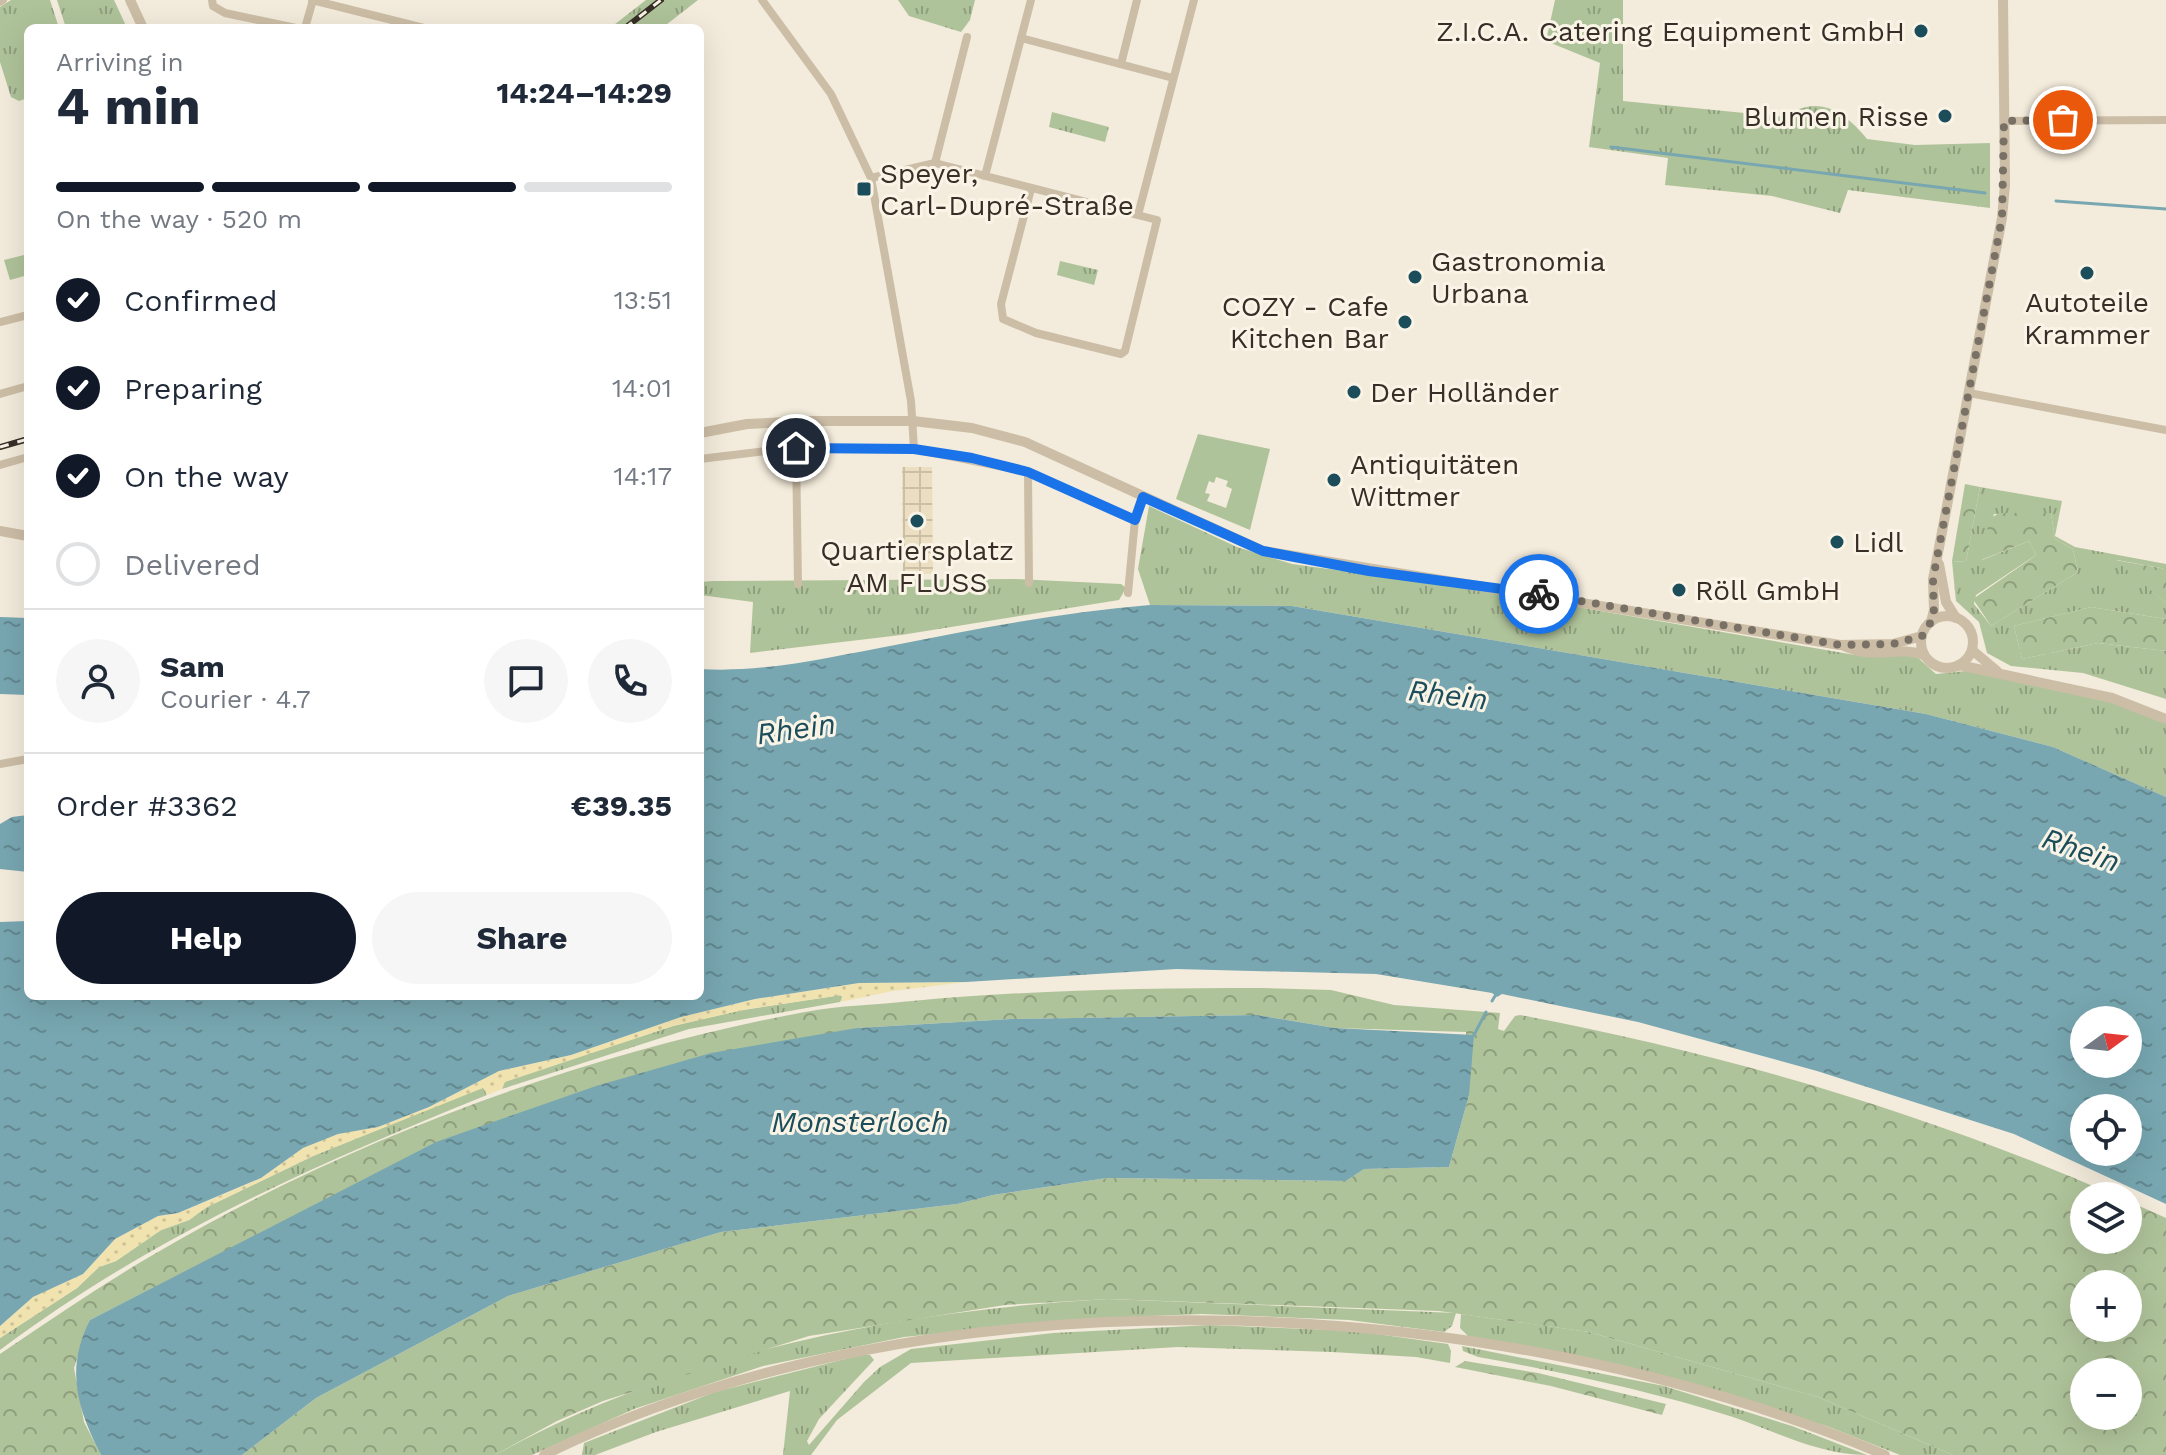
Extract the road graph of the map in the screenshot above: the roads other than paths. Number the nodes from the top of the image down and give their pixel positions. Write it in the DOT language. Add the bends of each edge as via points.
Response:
graph roads {
  1 [pos="130,0"];
  2 [pos="212,0"];
  3 [pos="312,0"];
  4 [pos="762,0"];
  5 [pos="1031,0"];
  6 [pos="1137,0"];
  7 [pos="1194,0"];
  8 [pos="2003,0"];
  9 [pos="141,24"];
  10 [pos="277,24"];
  11 [pos="306,24"];
  12 [pos="408,24"];
  13 [pos="967,37"];
  14 [pos="1021,38"];
  15 [pos="1121,64"];
  16 [pos="1173,78"];
  17 [pos="2166,120"];
  18 [pos="2004,121"];
  19 [pos="935,163"];
  20 [pos="985,176"];
  21 [pos="871,178"];
  22 [pos="1031,189"];
  23 [pos="1138,215"];
  24 [pos="24,316"];
  25 [pos="0,322"];
  26 [pos="24,387"];
  27 [pos="1969,393"];
  28 [pos="0,394"];
  29 [pos="913,421"];
  30 [pos="2166,430"];
  31 [pos="704,432"];
  32 [pos="796,448"];
  33 [pos="914,449"];
  34 [pos="24,458"];
  35 [pos="704,459"];
  36 [pos="0,465"];
  37 [pos="1028,472"];
  38 [pos="1143,497"];
  39 [pos="1135,520"];
  40 [pos="0,531"];
  41 [pos="24,535"];
  42 [pos="1938,563"];
  43 [pos="1029,583"];
  44 [pos="798,584"];
  45 [pos="1128,593"];
  46 [pos="1956,618"];
  47 [pos="1931,622"];
  48 [pos="1922,636"];
  49 [pos="1840,645"];
  50 [pos="1972,650"];
  51 [pos="1924,655"];
  52 [pos="1959,665"];
  53 [pos="2006,676"];
  54 [pos="2166,719"];
  55 [pos="24,760"];
  56 [pos="0,764"];
  57 [pos="544,1455"];
  58 [pos="1885,1455"];
  1 -- 9 [label="street"];
  2 -- 10 [label="street" via="225,13"];
  3 -- 11 [label="street"];
  3 -- 12 [label="street"];
  4 -- 21 [label="street" via="831,94"];
  5 -- 14 [label="street"];
  6 -- 15 [label="street"];
  7 -- 16 [label="street"];
  8 -- 18 [label="street"];
  13 -- 19 [label="street"];
  14 -- 15 [label="street"];
  14 -- 20 [label="street"];
  15 -- 16 [label="street"];
  16 -- 23 [label="street"];
  17 -- 18 [label="street"];
  18 -- 27 [label="street" via="2002,218"];
  19 -- 20 [label="street"];
  19 -- 21 [label="street"];
  20 -- 22 [label="street"];
  21 -- 29 [label="street"];
  22 -- 23 [label="street"];
  22 -- 23 [label="street" via="1001,304 1003,319 1036,333 1121,354 1157,220"];
  24 -- 25 [label="street"];
  26 -- 28 [label="street"];
  27 -- 30 [label="street"];
  27 -- 42 [label="street"];
  29 -- 31 [label="street" via="760,423"];
  29 -- 33 [label="street"];
  29 -- 38 [label="street" via="1025,442"];
  32 -- 33 [label="street"];
  32 -- 35 [label="street"];
  32 -- 44 [label="street"];
  33 -- 37 [label="street"];
  34 -- 36 [label="street"];
  37 -- 39 [label="street"];
  37 -- 43 [label="street"];
  38 -- 39 [label="street"];
  38 -- 49 [label="street" via="1240,542 1290,558 1468,582"];
  39 -- 45 [label="street"];
  40 -- 41 [label="street"];
  42 -- 46 [label="street" via="1946,602"];
  42 -- 47 [label="street"];
  46 -- 47 [label="street"];
  46 -- 50 [label="street" via="1971,633"];
  47 -- 48 [label="street"];
  48 -- 49 [label="street" via="1893,644"];
  48 -- 51 [label="street"];
  49 -- 51 [label="street" via="1876,655"];
  50 -- 52 [label="street"];
  50 -- 53 [label="street"];
  51 -- 52 [label="street" via="1942,668"];
  52 -- 53 [label="street"];
  53 -- 54 [label="street" via="2112,698"];
  55 -- 56 [label="street"];
  57 -- 58 [label="street" via="615,1422 713,1387 904,1342 1145,1321 1254,1320 1418,1334 1570,1360 1749,1406"];
}
